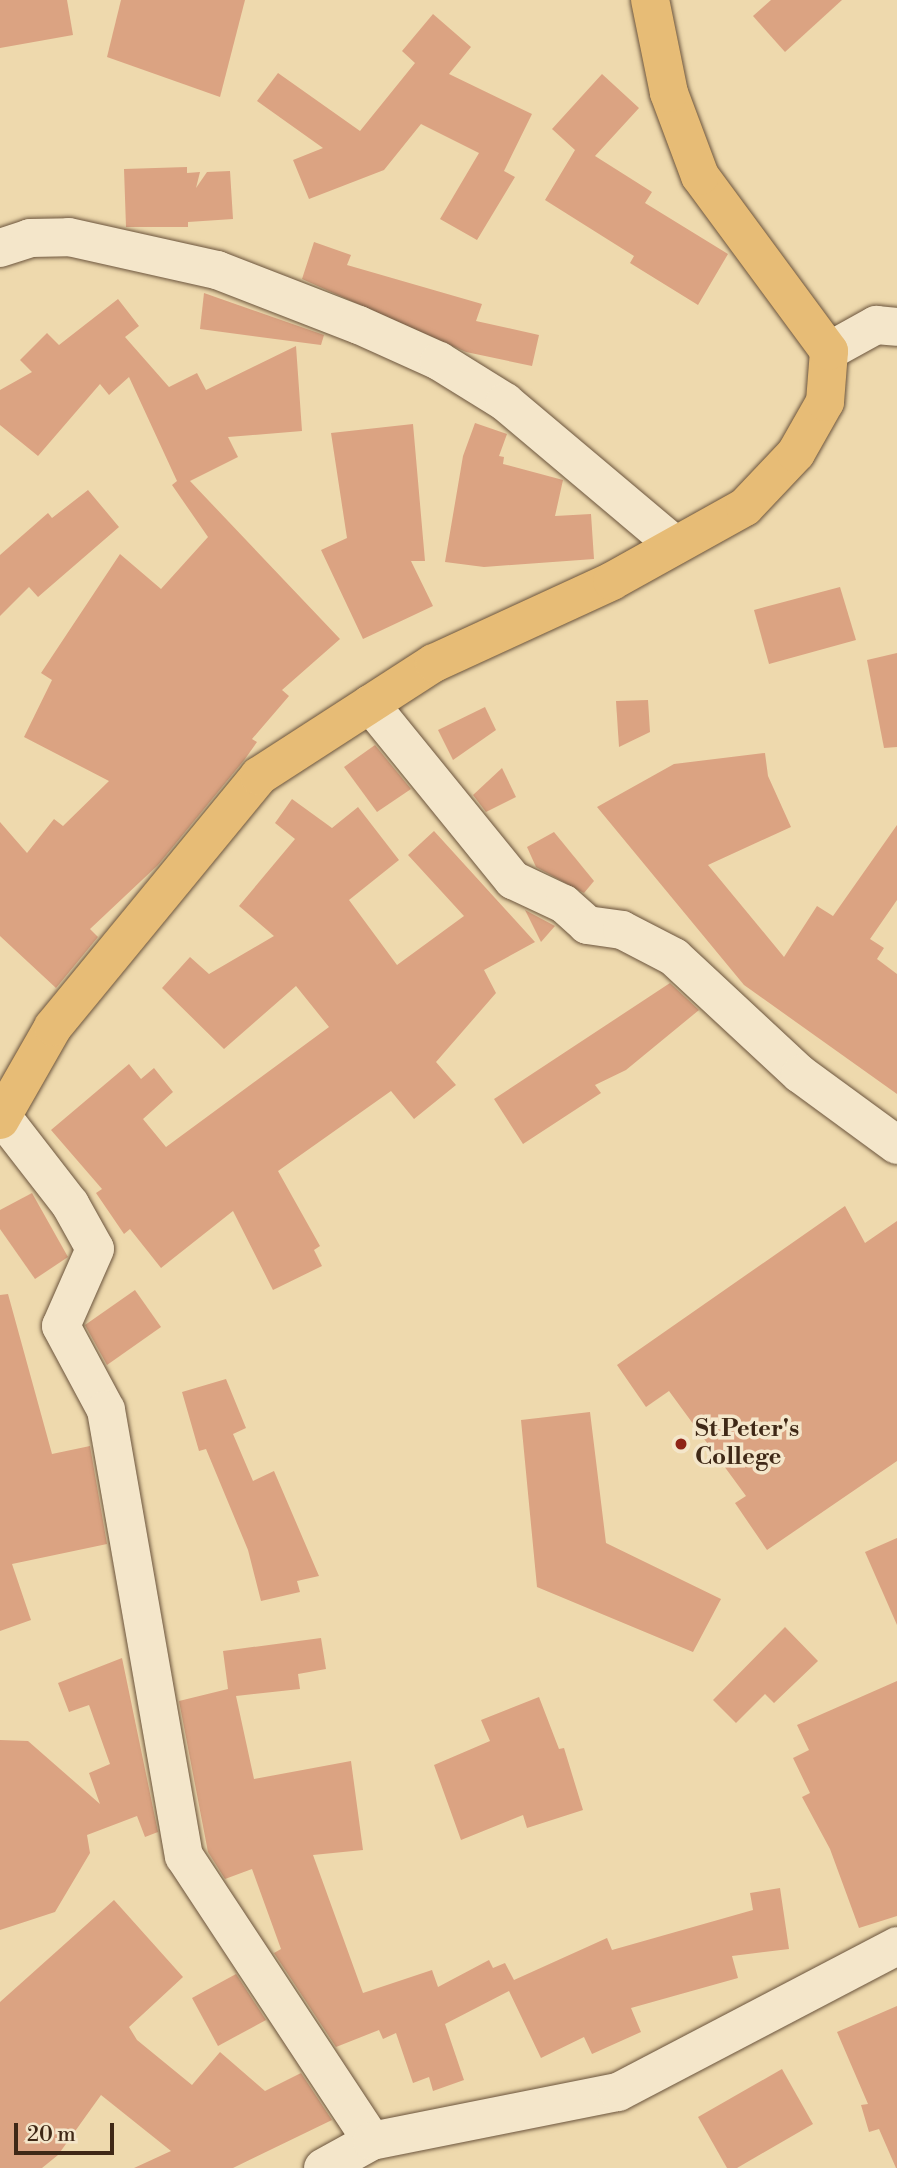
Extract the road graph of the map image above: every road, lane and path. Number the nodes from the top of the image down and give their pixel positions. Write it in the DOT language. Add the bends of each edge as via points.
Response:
graph roads {
  1 [pos="650,0"];
  2 [pos="0,248"];
  3 [pos="897,327"];
  4 [pos="829,351"];
  5 [pos="675,545"];
  6 [pos="370,704"];
  7 [pos="2,1120"];
  8 [pos="897,1145"];
  9 [pos="897,1946"];
  10 [pos="372,2141"];
  11 [pos="323,2168"];
  1 -- 4 [label="main road" via="670,93 700,176"];
  2 -- 5 [label="street" via="30,238 68,237 217,270 359,325 439,361 505,402"];
  3 -- 4 [label="street" via="876,325"];
  4 -- 5 [label="main road" via="825,402 796,453 745,507"];
  5 -- 6 [label="main road" via="434,663"];
  6 -- 7 [label="main road" via="259,776 53,1027"];
  6 -- 8 [label="street" via="513,880 564,904 587,925 622,930 674,957 800,1074"];
  7 -- 10 [label="street" via="70,1204 95,1249 61,1326 106,1410 184,1856"];
  9 -- 10 [label="street" via="618,2092"];
  10 -- 11 [label="street"];
}
